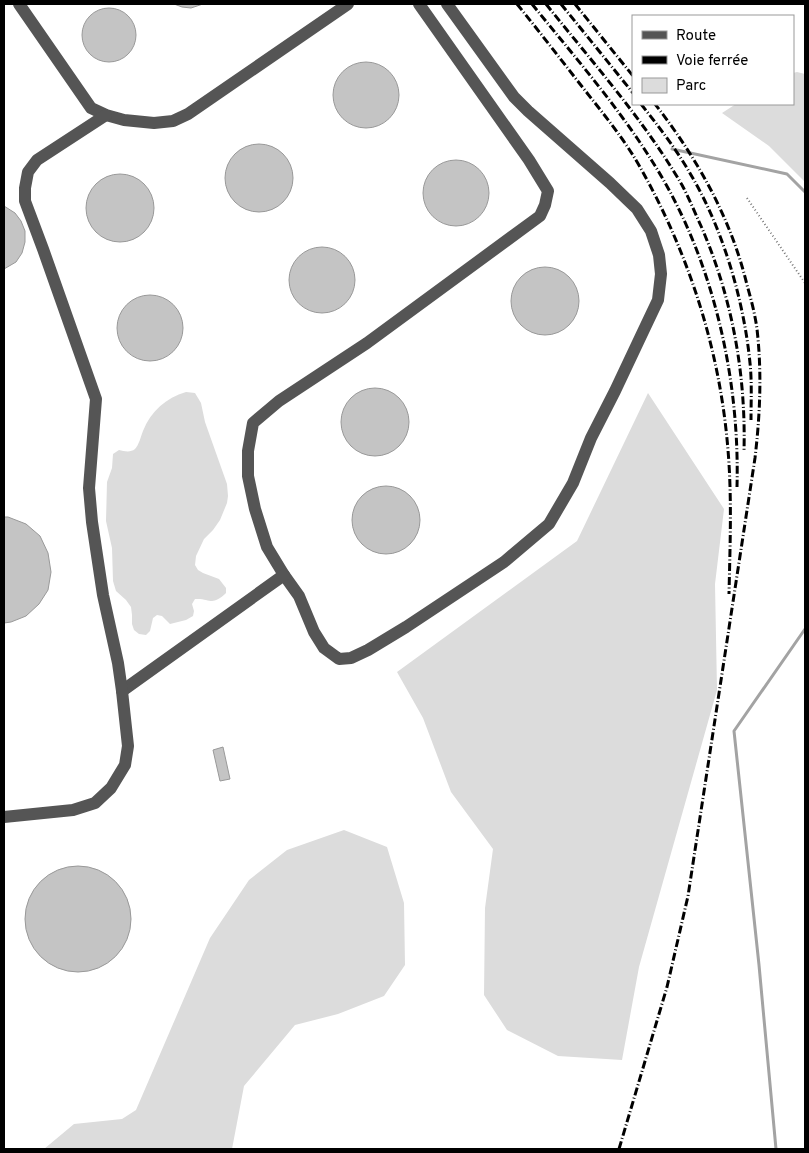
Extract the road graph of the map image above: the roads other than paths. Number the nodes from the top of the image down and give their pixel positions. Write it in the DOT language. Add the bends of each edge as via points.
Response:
graph roads {
  1 [pos="19,4"];
  2 [pos="348,4"];
  3 [pos="419,4"];
  4 [pos="447,4"];
  5 [pos="106,115"];
  6 [pos="284,575"];
  7 [pos="122,691"];
  8 [pos="4,817"];
  1 -- 5 [label="lane" via="91,108"];
  2 -- 5 [label="lane" via="188,114 173,121 154,123"];
  3 -- 6 [label="lane" via="529,160 548,191 545,205 540,216 367,343 279,401 253,423 248,476 267,547"];
  4 -- 6 [label="lane" via="514,97 637,209 651,231 659,255 658,300 591,438 573,483 549,524 504,562 368,650 351,658 339,659 324,648 299,596"];
  5 -- 7 [label="lane" via="37,160 28,172 25,201 96,399 89,488 92,522"];
  6 -- 7 [label="lane"];
  7 -- 8 [label="lane" via="128,746 125,765 111,788 94,803 72,810"];
}
